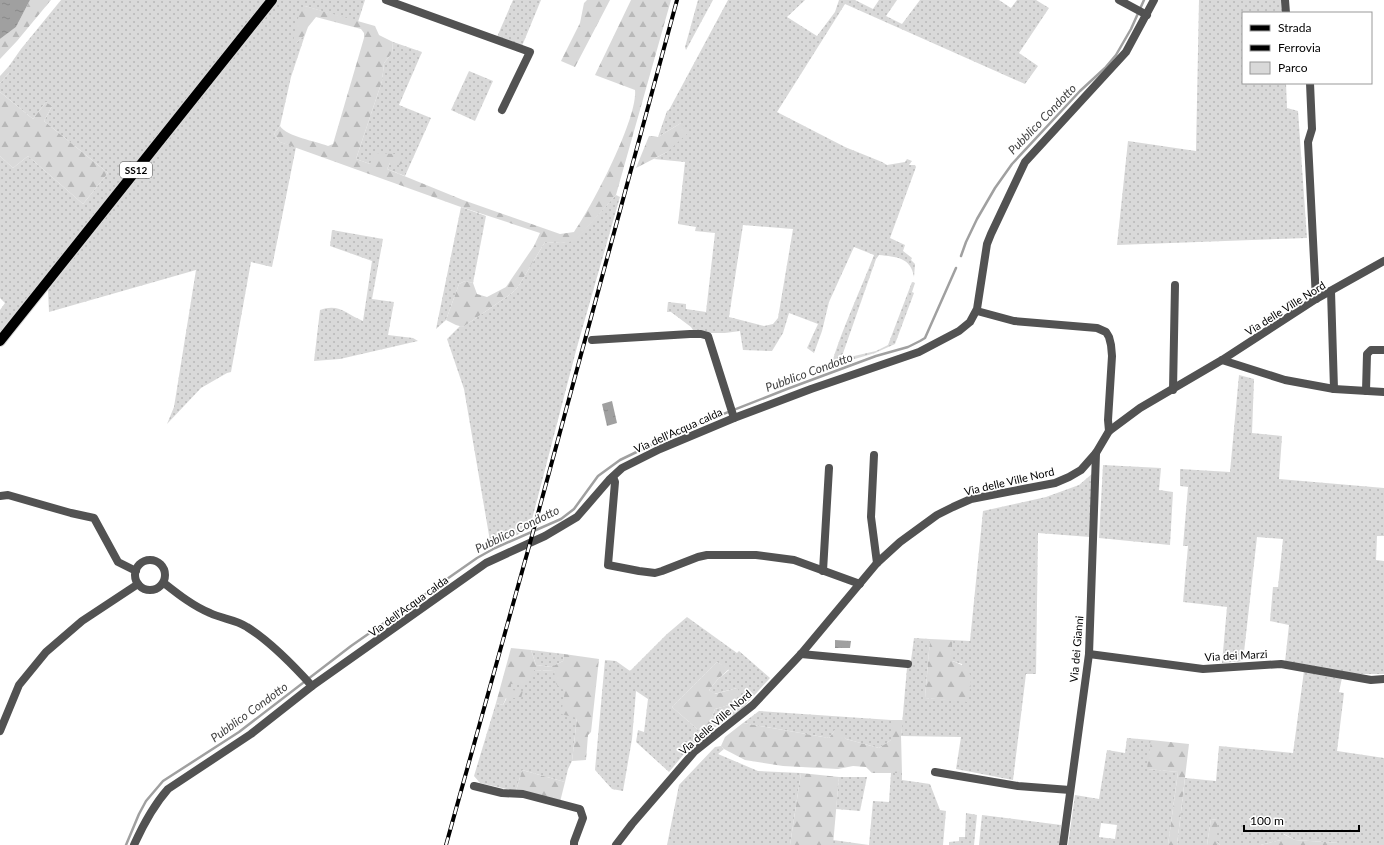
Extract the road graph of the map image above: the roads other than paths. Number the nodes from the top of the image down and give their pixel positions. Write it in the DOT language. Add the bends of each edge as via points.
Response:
graph roads {
  1 [pos="272,0"];
  2 [pos="386,0"];
  3 [pos="1119,0"];
  4 [pos="1154,0"];
  5 [pos="1285,0"];
  6 [pos="1286,12"];
  7 [pos="1147,15"];
  8 [pos="1310,84"];
  9 [pos="502,110"];
  10 [pos="1384,261"];
  11 [pos="1175,285"];
  12 [pos="1331,291"];
  13 [pos="1316,299"];
  14 [pos="977,311"];
  15 [pos="592,340"];
  16 [pos="0,341"];
  17 [pos="1384,350"];
  18 [pos="1222,360"];
  19 [pos="1334,389"];
  20 [pos="1173,390"];
  21 [pos="1366,391"];
  22 [pos="1384,392"];
  23 [pos="733,415"];
  24 [pos="1109,431"];
  25 [pos="1096,453"];
  26 [pos="874,455"];
  27 [pos="830,468"];
  28 [pos="613,477"];
  29 [pos="0,496"];
  30 [pos="876,563"];
  31 [pos="136,571"];
  32 [pos="823,571"];
  33 [pos="164,583"];
  34 [pos="138,584"];
  35 [pos="860,584"];
  36 [pos="801,654"];
  37 [pos="1089,654"];
  38 [pos="908,664"];
  39 [pos="1384,679"];
  40 [pos="308,682"];
  41 [pos="0,731"];
  42 [pos="935,772"];
  43 [pos="474,786"];
  44 [pos="1070,790"];
  45 [pos="134,845"];
  46 [pos="574,845"];
  47 [pos="616,845"];
  48 [pos="1063,845"];
  1 -- 16 [label="main road, SS12"];
  2 -- 9 [label="street" via="530,52"];
  3 -- 7 [label="street"];
  4 -- 7 [label="street"];
  5 -- 6 [label="street"];
  7 -- 14 [label="street" via="1126,52 1025,162 987,244"];
  8 -- 13 [label="street" via="1312,129 1308,150"];
  10 -- 12 [label="street, Via delle Ville Nord"];
  11 -- 20 [label="street"];
  12 -- 13 [label="street, Via delle Ville Nord"];
  12 -- 19 [label="street"];
  13 -- 18 [label="street, Via delle Ville Nord"];
  14 -- 23 [label="street, Via dell'Acqua calda" via="970,322 958,331 919,352"];
  14 -- 24 [label="street" via="1014,321 1096,328 1106,332 1112,356"];
  15 -- 23 [label="street" via="690,334 708,336"];
  17 -- 21 [label="street" via="1371,350 1366,354"];
  18 -- 19 [label="street" via="1286,380"];
  18 -- 20 [label="street, Via delle Ville Nord"];
  19 -- 21 [label="street"];
  20 -- 24 [label="street, Via delle Ville Nord" via="1140,408"];
  21 -- 22 [label="street"];
  23 -- 28 [label="street, Via dell'Acqua calda" via="622,468"];
  24 -- 25 [label="street, Via delle Ville Nord"];
  25 -- 30 [label="street, Via delle Ville Nord" via="1081,470 1054,483 971,499 937,515"];
  25 -- 37 [label="street, Via dei Gianni"];
  26 -- 30 [label="street" via="871,517"];
  27 -- 32 [label="street"];
  28 -- 32 [label="street" via="615,482 608,565 662,572 707,555 756,555 794,560"];
  28 -- 40 [label="street, Via dell'Acqua calda" via="577,517 545,536 486,564"];
  29 -- 31 [label="street" via="8,495 94,518 118,562"];
  30 -- 35 [label="street, Via delle Ville Nord"];
  31 -- 33 [label="street" via="138,566 147,560 157,561 165,569"];
  31 -- 34 [label="street"];
  32 -- 35 [label="street"];
  33 -- 34 [label="street" via="156,590 146,590"];
  33 -- 40 [label="street" via="211,614 247,627 288,659"];
  34 -- 41 [label="street" via="82,621 46,652 19,685"];
  35 -- 36 [label="street, Via delle Ville Nord"];
  36 -- 38 [label="street"];
  36 -- 47 [label="street, Via delle Ville Nord" via="753,705 695,751"];
  37 -- 39 [label="street, Via dei Marzi" via="1203,669 1281,664 1371,680"];
  37 -- 44 [label="street, Via dei Gianni"];
  40 -- 45 [label="street, Via dell'Acqua calda" via="251,734 168,789 149,815"];
  42 -- 44 [label="street" via="1018,786"];
  43 -- 46 [label="street" via="502,793 523,794 580,809 583,818"];
  44 -- 48 [label="street, Via dei Gianni"];
}
